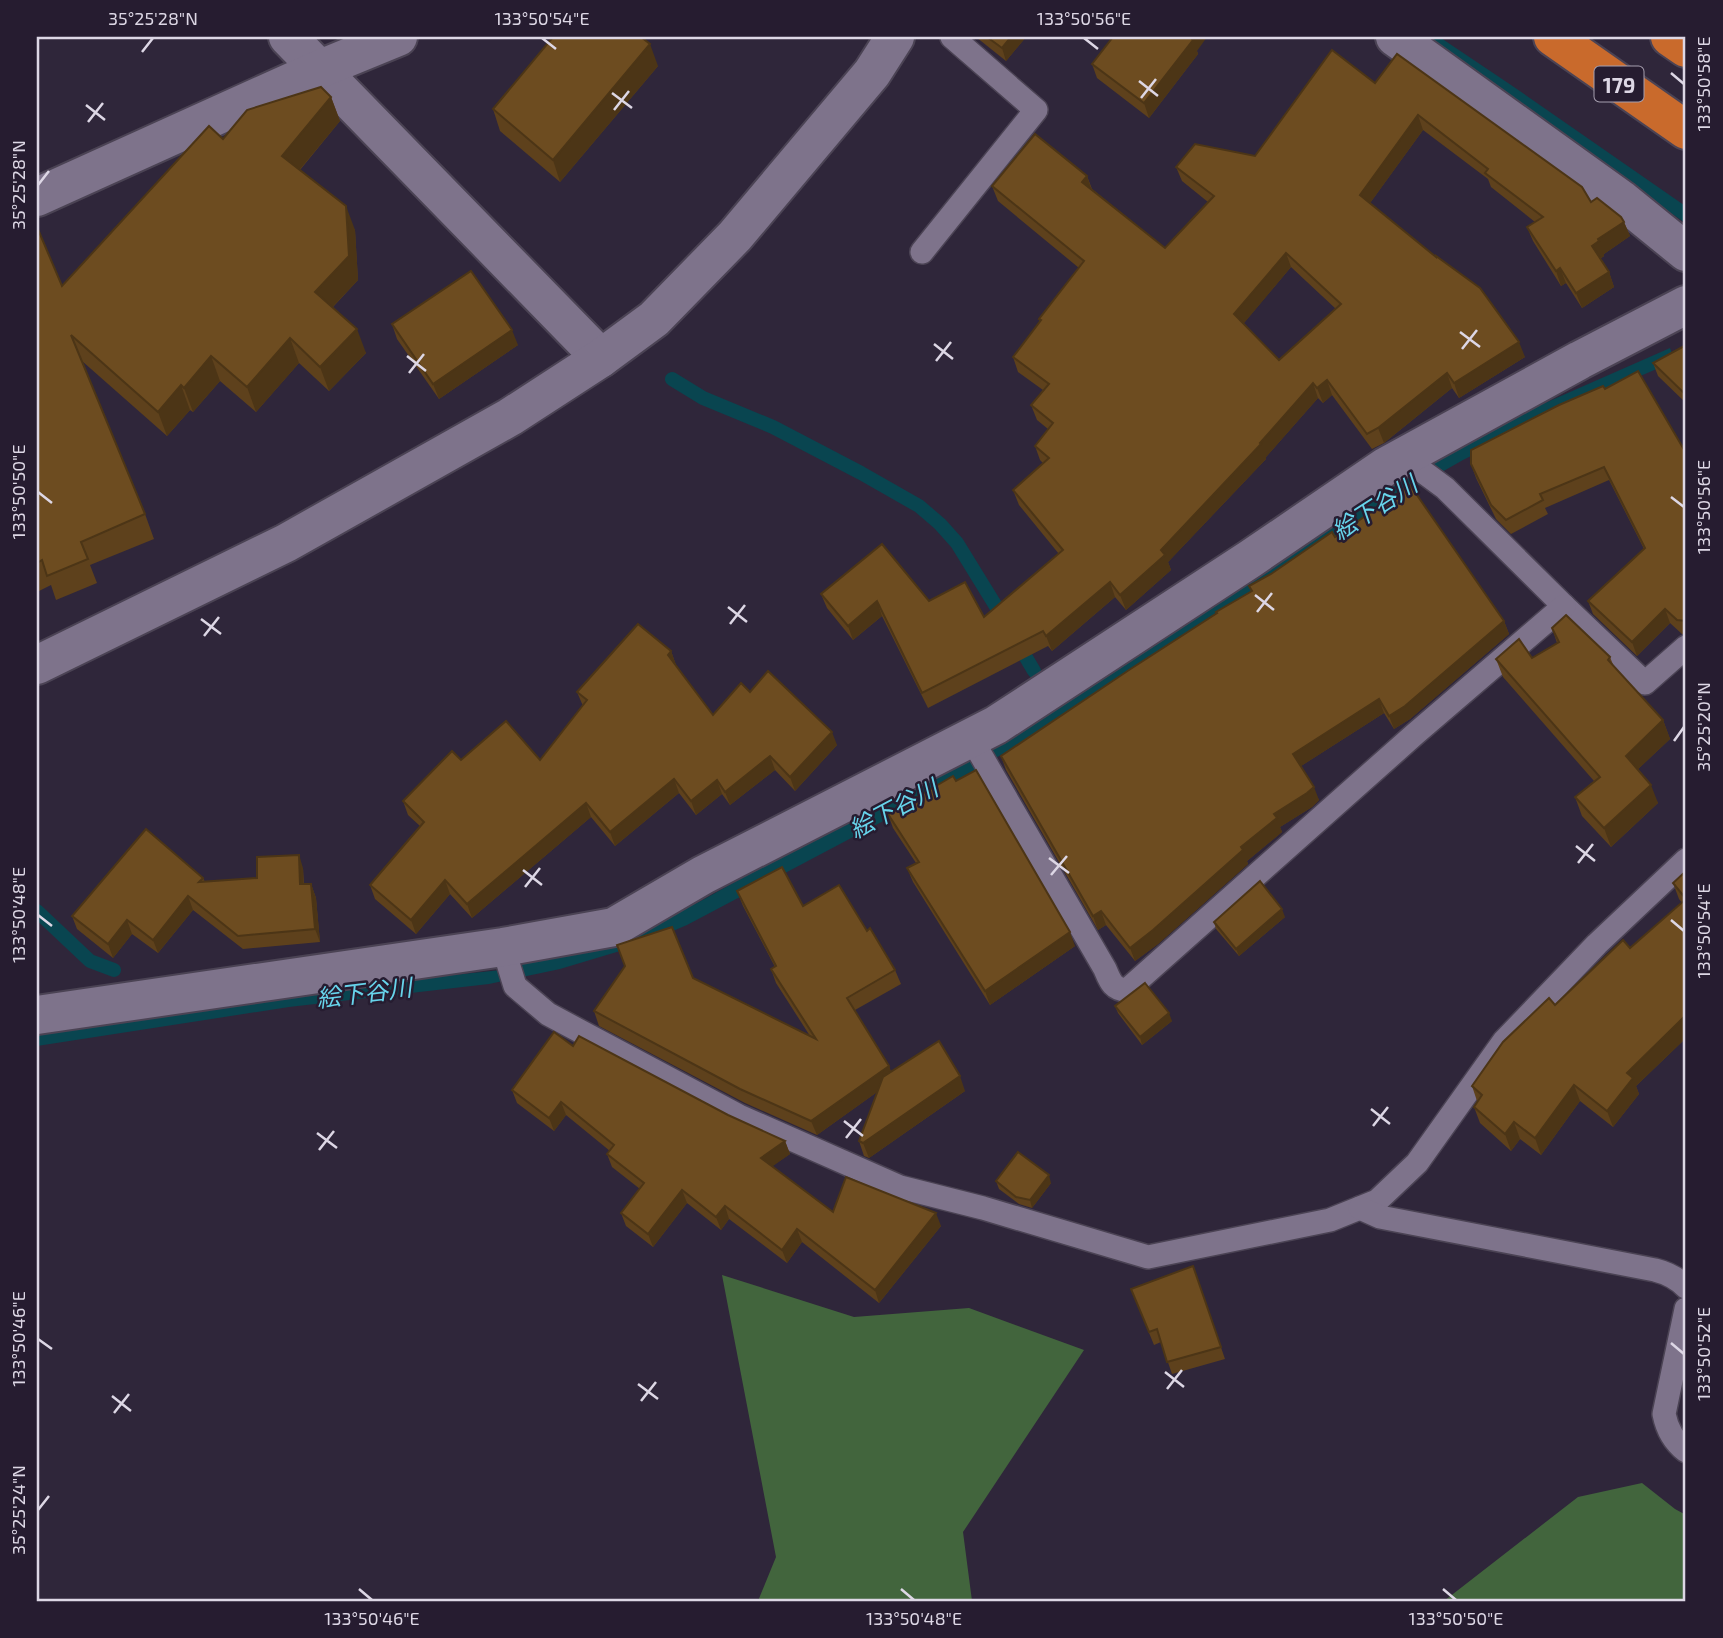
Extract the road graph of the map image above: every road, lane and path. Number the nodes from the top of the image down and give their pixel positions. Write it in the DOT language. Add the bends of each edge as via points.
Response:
graph roads {
  1 [pos="288,37"];
  2 [pos="398,37"];
  3 [pos="895,37"];
  4 [pos="952,37"];
  5 [pos="1395,37"];
  6 [pos="1553,37"];
  7 [pos="1670,37"];
  8 [pos="1686,48"];
  9 [pos="320,69"];
  10 [pos="1686,130"];
  11 [pos="37,197"];
  12 [pos="922,251"];
  13 [pos="1686,252"];
  14 [pos="1686,305"];
  15 [pos="601,358"];
  16 [pos="1403,457"];
  17 [pos="1564,606"];
  18 [pos="1686,647"];
  19 [pos="37,665"];
  20 [pos="971,738"];
  21 [pos="1686,860"];
  22 [pos="503,947"];
  23 [pos="37,1015"];
  24 [pos="1360,1208"];
  25 [pos="1686,1287"];
  26 [pos="1686,1309"];
  27 [pos="1686,1451"];
  1 -- 9 [label="street"];
  2 -- 9 [label="street"];
  3 -- 15 [label="street" via="872,73 735,236 654,320"];
  4 -- 12 [label="lane" via="1036,110"];
  5 -- 13 [label="street" via="1622,200"];
  6 -- 10 [label="highway, 179"];
  7 -- 8 [label="highway"];
  9 -- 11 [label="street"];
  9 -- 15 [label="street"];
  14 -- 16 [label="street"];
  15 -- 19 [label="street" via="510,417 286,543"];
  16 -- 17 [label="lane" via="1445,488"];
  16 -- 20 [label="street" via="996,726"];
  17 -- 18 [label="lane" via="1645,683"];
  17 -- 20 [label="lane" via="1127,990 1110,983"];
  20 -- 22 [label="street" via="703,875 614,927"];
  21 -- 24 [label="lane" via="1504,1041 1417,1163 1377,1201"];
  22 -- 23 [label="street"];
  22 -- 24 [label="lane" via="515,986 548,1014 738,1116 900,1188 1148,1257 1330,1220"];
  24 -- 25 [label="lane" via="1380,1217 1655,1270"];
  26 -- 27 [label="lane" via="1664,1414 1668,1431"];
}
